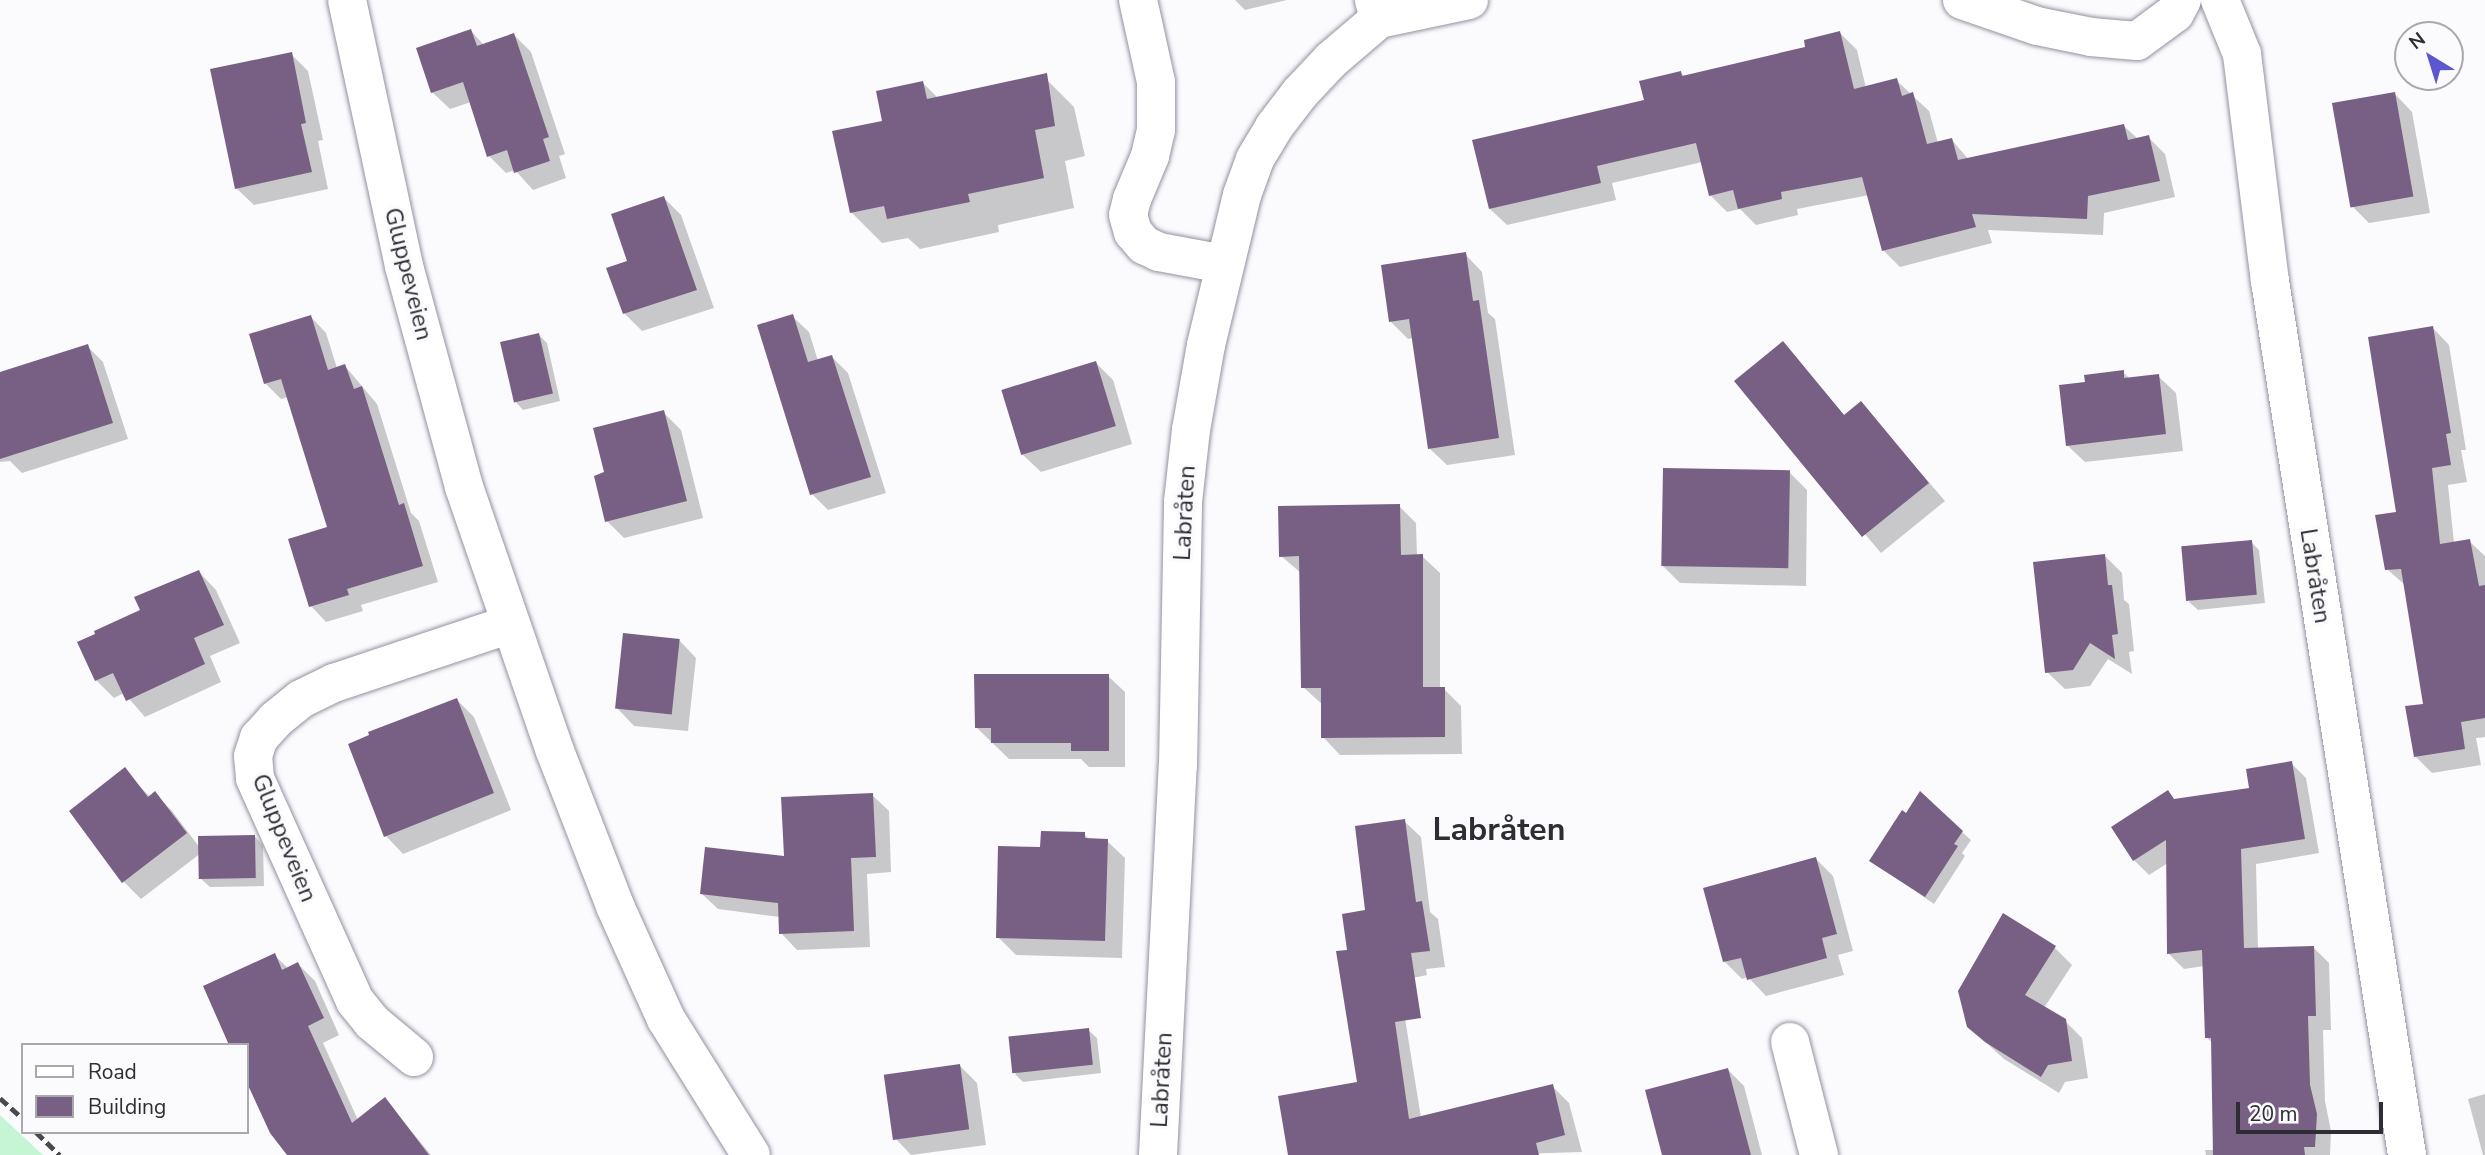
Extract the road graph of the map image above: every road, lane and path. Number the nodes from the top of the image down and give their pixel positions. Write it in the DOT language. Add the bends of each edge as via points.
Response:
graph roads {
  1 [pos="347,0"];
  2 [pos="1138,0"];
  3 [pos="1469,0"];
  4 [pos="1962,0"];
  5 [pos="2182,0"];
  6 [pos="2220,0"];
  7 [pos="1376,10"];
  8 [pos="1224,264"];
  9 [pos="510,624"];
  10 [pos="1790,1042"];
  11 [pos="414,1057"];
  12 [pos="751,1155"];
  13 [pos="1158,1155"];
  14 [pos="1819,1155"];
  15 [pos="2407,1155"];
  1 -- 9 [label="street, Gluppeveien" via="404,266 464,487"];
  2 -- 8 [label="street" via="1156,82 1156,130 1128,215 1133,232 1143,245 1159,252"];
  3 -- 7 [label="street, Labråten"];
  4 -- 5 [label="street" via="2037,26 2137,41 2175,13"];
  6 -- 15 [label="street, Labråten" via="2242,54 2270,281"];
  7 -- 8 [label="street, Labråten" via="1273,127 1242,195"];
  8 -- 13 [label="street, Labråten" via="1191,430 1183,502 1178,766"];
  9 -- 11 [label="street, Gluppeveien" via="334,683 302,699 275,720 253,756 256,778 355,1001 372,1022"];
  9 -- 12 [label="street, Gluppeveien" via="615,906 654,994"];
  10 -- 14 [label="street"];
}
